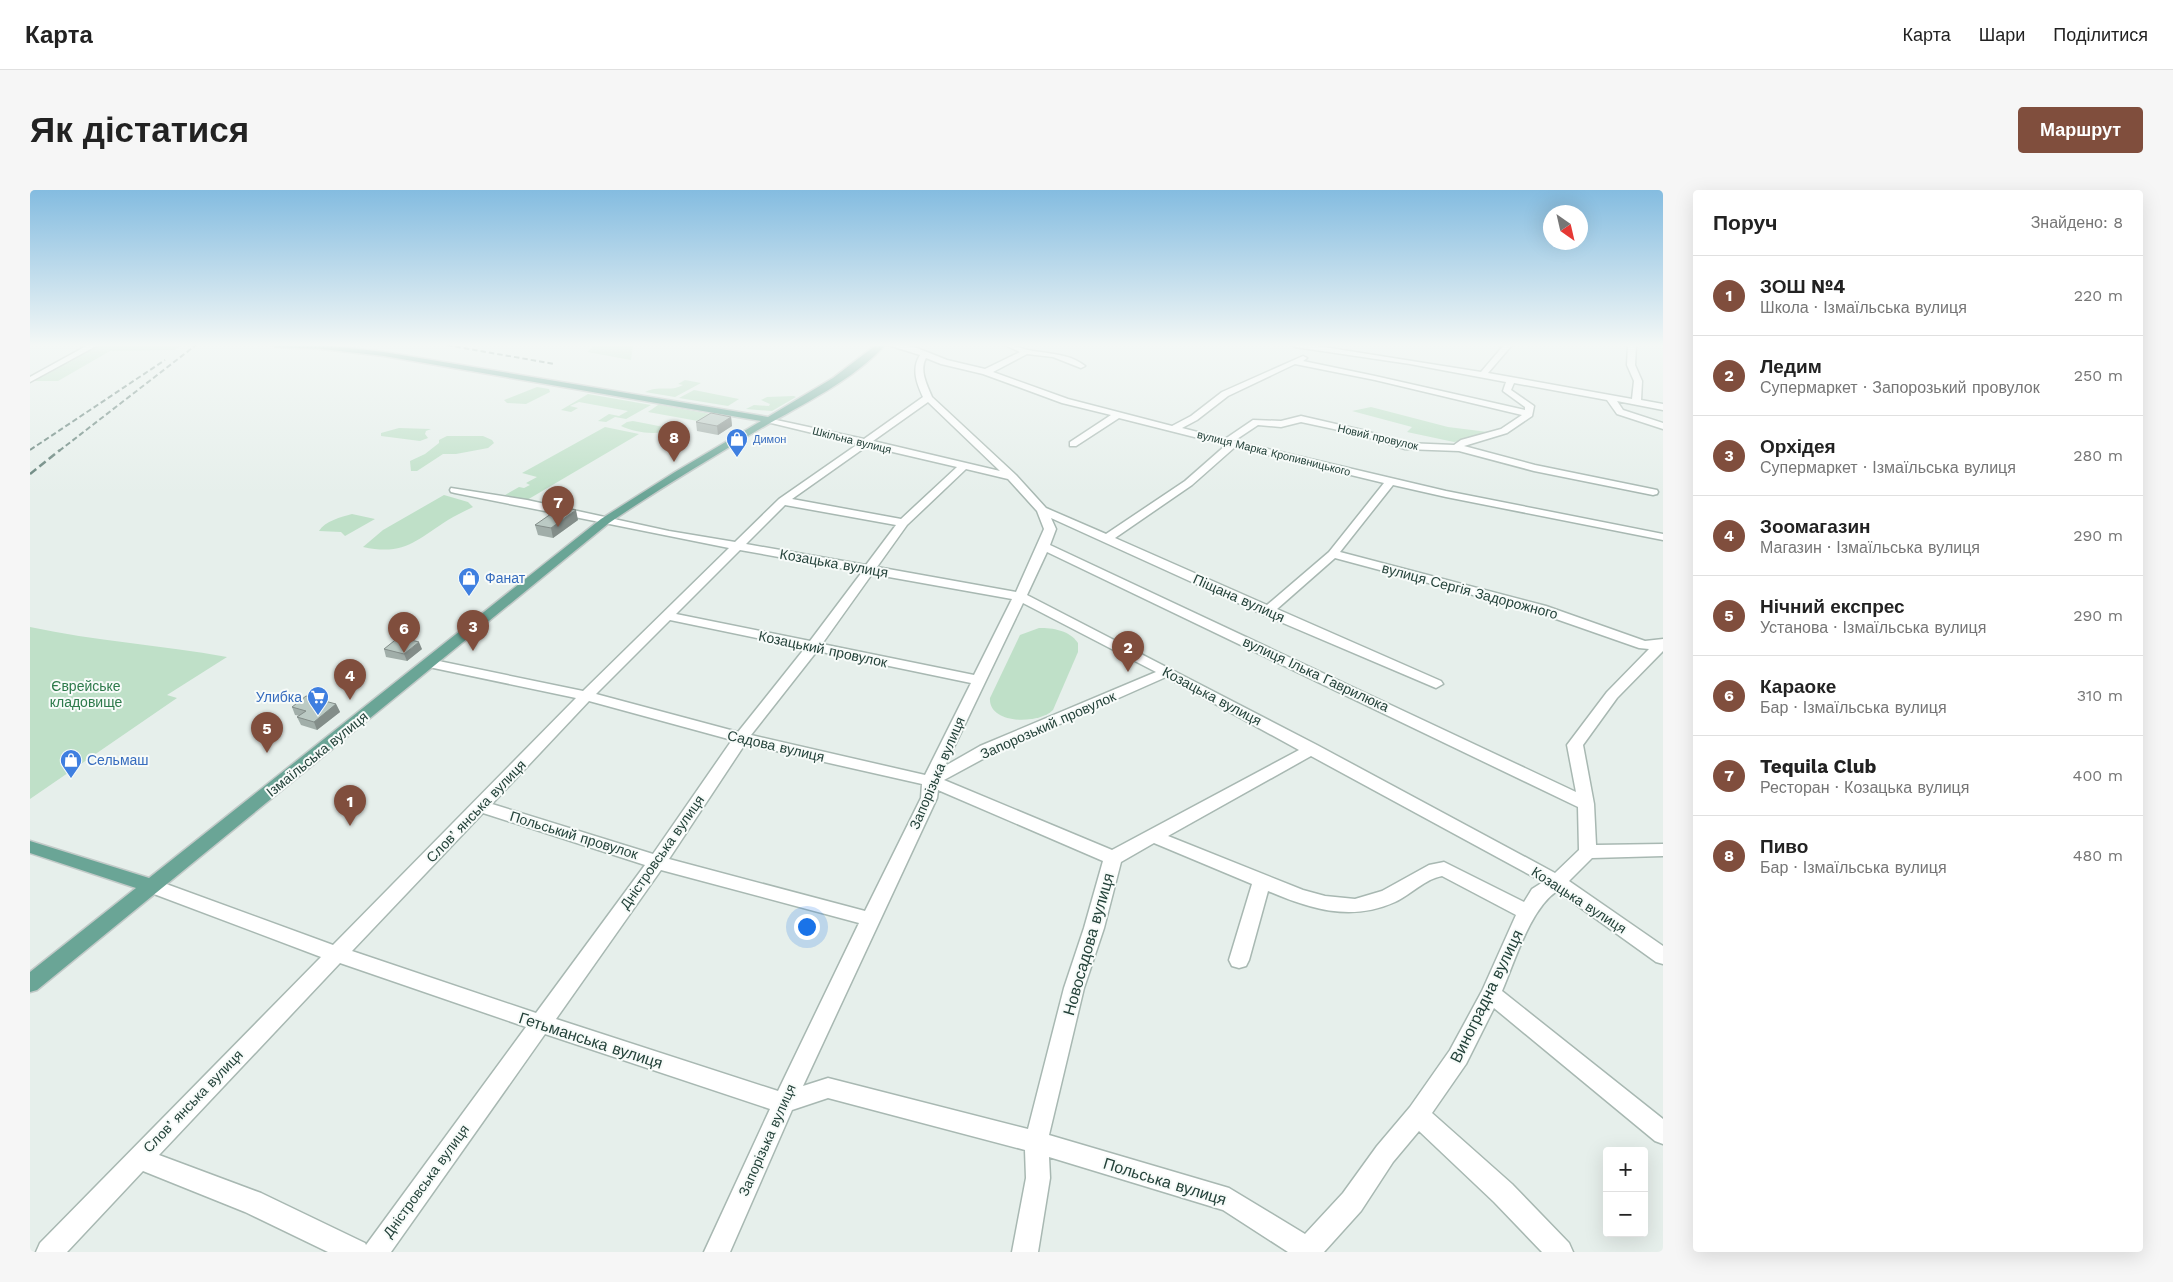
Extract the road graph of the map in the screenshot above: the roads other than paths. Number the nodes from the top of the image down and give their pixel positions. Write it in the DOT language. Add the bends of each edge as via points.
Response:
graph roads {
  1 [pos="621,395"];
  2 [pos="812,395"];
  3 [pos="926,395"];
  4 [pos="1046,395"];
  5 [pos="1225,395"];
  6 [pos="1446,395"];
  7 [pos="1512,395"];
  8 [pos="1588,395"];
  9 [pos="1637,395"];
  10 [pos="928,398"];
  11 [pos="1610,398"];
  12 [pos="1636,402"];
  13 [pos="1663,407"];
  14 [pos="1119,414"];
  15 [pos="1529,414"];
  16 [pos="770,420"];
  17 [pos="1663,426"];
  18 [pos="1175,428"];
  19 [pos="866,443"];
  20 [pos="1230,443"];
  21 [pos="1073,444"];
  22 [pos="1459,448"];
  23 [pos="964,466"];
  24 [pos="1012,477"];
  25 [pos="1391,481"];
  26 [pos="454,490"];
  27 [pos="1653,492"];
  28 [pos="783,501"];
  29 [pos="1042,510"];
  30 [pos="605,521"];
  31 [pos="904,523"];
  32 [pos="1072,524"];
  33 [pos="1050,529"];
  34 [pos="1663,537"];
  35 [pos="1106,539"];
  36 [pos="737,546"];
  37 [pos="1044,546"];
  38 [pos="1333,554"];
  39 [pos="870,569"];
  40 [pos="1020,596"];
  41 [pos="1267,611"];
  42 [pos="668,616"];
  43 [pos="1662,645"];
  44 [pos="812,647"];
  45 [pos="429,663"];
  46 [pos="1167,672"];
  47 [pos="978,680"];
  48 [pos="1436,684"];
  49 [pos="586,696"];
  50 [pos="741,738"];
  51 [pos="1312,750"];
  52 [pos="930,781"];
  53 [pos="1586,804"];
  54 [pos="481,806"];
  55 [pos="1154,837"];
  56 [pos="30,847"];
  57 [pos="1663,850"];
  58 [pos="1588,852"];
  59 [pos="1112,858"];
  60 [pos="657,862"];
  61 [pos="1262,881"];
  62 [pos="1557,882"];
  63 [pos="152,886"];
  64 [pos="1527,912"];
  65 [pos="869,919"];
  66 [pos="336,954"];
  67 [pos="1663,956"];
  68 [pos="1239,960"];
  69 [pos="30,984"];
  70 [pos="1491,994"];
  71 [pos="539,1023"];
  72 [pos="783,1103"];
  73 [pos="1418,1115"];
  74 [pos="1663,1133"];
  75 [pos="1036,1142"];
  76 [pos="138,1158"];
  77 [pos="1308,1251"];
  78 [pos="49,1252"];
  79 [pos="356,1252"];
  80 [pos="376,1252"];
  81 [pos="717,1252"];
  82 [pos="1025,1252"];
  83 [pos="1560,1252"];
  1 -- 16 [label="main road, Шкільна вулиця"];
  2 -- 16 [label="main road, Ізмаїльська вулиця"];
  3 -- 10 [label="street"];
  4 -- 14 [label="street, вулиця Марка Кропивницького"];
  5 -- 18 [label="street"];
  6 -- 15 [label="street"];
  7 -- 15 [label="street" via="1530,406"];
  8 -- 11 [label="street"];
  9 -- 12 [label="street"];
  10 -- 19 [label="street, Словʼянська вулиця"];
  10 -- 24 [label="street"];
  11 -- 12 [label="street"];
  11 -- 17 [label="street" via="1620,412"];
  12 -- 13 [label="street"];
  14 -- 18 [label="street, вулиця Марка Кропивницького"];
  14 -- 21 [label="street"];
  15 -- 22 [label="street" via="1504,432 1464,442"];
  16 -- 19 [label="street, Шкільна вулиця"];
  16 -- 30 [label="main road, Ізмаїльська вулиця" via="663,482"];
  18 -- 20 [label="street, вулиця Марка Кропивницького"];
  19 -- 23 [label="street, Шкільна вулиця"];
  19 -- 28 [label="street, Словʼянська вулиця"];
  20 -- 22 [label="street, Новий провулок" via="1256,422 1281,424 1301,419 1406,446"];
  20 -- 25 [label="street, вулиця Марка Кропивницького"];
  20 -- 35 [label="street, Новий провулок" via="1213,464"];
  22 -- 27 [label="street, Новий провулок" via="1534,468"];
  23 -- 24 [label="street, Шкільна вулиця"];
  23 -- 31 [label="street, Дністровська вулиця"];
  24 -- 29 [label="street"];
  25 -- 34 [label="street, вулиця Марка Кропивницького"];
  25 -- 38 [label="street"];
  26 -- 30 [label="street, Козацька вулиця"];
  28 -- 31 [label="street"];
  28 -- 36 [label="street, Словʼянська вулиця"];
  29 -- 32 [label="street, Піщана вулиця"];
  29 -- 33 [label="street"];
  30 -- 36 [label="street, Козацька вулиця"];
  30 -- 45 [label="main road, Ізмаїльська вулиця"];
  31 -- 39 [label="street, Дністровська вулиця"];
  32 -- 33 [label="street" via="1057,524"];
  32 -- 35 [label="street, Піщана вулиця"];
  33 -- 37 [label="street, Запорізька вулиця"];
  35 -- 41 [label="street, Піщана вулиця"];
  36 -- 39 [label="street, Козацька вулиця"];
  36 -- 42 [label="street, Словʼянська вулиця"];
  37 -- 40 [label="street, Запорізька вулиця"];
  37 -- 53 [label="street, вулиця Ілька Гаврилюка"];
  38 -- 41 [label="street"];
  38 -- 43 [label="street, вулиця Сергія Задорожного" via="1533,607 1644,645"];
  39 -- 40 [label="street, Козацька вулиця"];
  39 -- 44 [label="street, Дністровська вулиця"];
  40 -- 46 [label="street, Козацька вулиця"];
  40 -- 47 [label="street, Запорізька вулиця"];
  41 -- 48 [label="street, Піщана вулиця"];
  42 -- 44 [label="street, Козацький провулок"];
  42 -- 49 [label="street, Словʼянська вулиця"];
  43 -- 53 [label="street" via="1612,695 1576,745"];
  44 -- 47 [label="street, Козацький провулок"];
  44 -- 50 [label="street, Дністровська вулиця"];
  45 -- 49 [label="street, Садова вулиця"];
  45 -- 63 [label="main road, Ізмаїльська вулиця"];
  46 -- 51 [label="street, Козацька вулиця"];
  46 -- 52 [label="street, Запорозький провулок" via="986,750"];
  47 -- 52 [label="street, Запорізька вулиця"];
  49 -- 50 [label="street, Садова вулиця"];
  49 -- 54 [label="street, Словʼянська вулиця"];
  50 -- 52 [label="street, Садова вулиця"];
  50 -- 60 [label="street, Дністровська вулиця"];
  51 -- 55 [label="street, Новосадова вулиця"];
  51 -- 62 [label="street, Козацька вулиця"];
  52 -- 59 [label="street, Садова вулиця"];
  52 -- 65 [label="street, Запорізька вулиця" via="929,798"];
  53 -- 58 [label="street"];
  54 -- 60 [label="street, Польський провулок"];
  54 -- 66 [label="street, Словʼянська вулиця"];
  55 -- 59 [label="street, Новосадова вулиця"];
  55 -- 61 [label="street"];
  56 -- 63 [label="main road"];
  57 -- 58 [label="street"];
  58 -- 62 [label="street, Виноградна вулиця"];
  59 -- 75 [label="street, Новосадова вулиця" via="1074,988"];
  60 -- 65 [label="street, Польський провулок"];
  60 -- 71 [label="street, Дністровська вулиця"];
  61 -- 64 [label="street" via="1308,899 1355,906 1388,897 1434,870 1444,869"];
  61 -- 68 [label="street"];
  62 -- 64 [label="street, Виноградна вулиця" via="1539,894"];
  62 -- 67 [label="street, Козацька вулиця"];
  63 -- 66 [label="street, Гетьманська вулиця"];
  63 -- 69 [label="main road, Ізмаїльська вулиця"];
  64 -- 70 [label="street, Виноградна вулиця"];
  65 -- 72 [label="street, Запорізька вулиця"];
  66 -- 71 [label="street, Гетьманська вулиця"];
  66 -- 76 [label="street, Словʼянська вулиця"];
  70 -- 73 [label="street, Виноградна вулиця" via="1458,1058"];
  70 -- 74 [label="street"];
  71 -- 72 [label="street, Гетьманська вулиця"];
  71 -- 80 [label="street, Дністровська вулиця"];
  72 -- 75 [label="street" via="828,1088"];
  72 -- 81 [label="street, Запорізька вулиця"];
  73 -- 77 [label="street, Виноградна вулиця" via="1385,1154 1352,1202"];
  73 -- 83 [label="street" via="1504,1193"];
  75 -- 77 [label="street, Польська вулиця" via="1230,1200"];
  75 -- 82 [label="street, Новосадова вулиця" via="1038,1178"];
  76 -- 78 [label="street, Словʼянська вулиця"];
  76 -- 79 [label="street" via="252,1202"];
}
